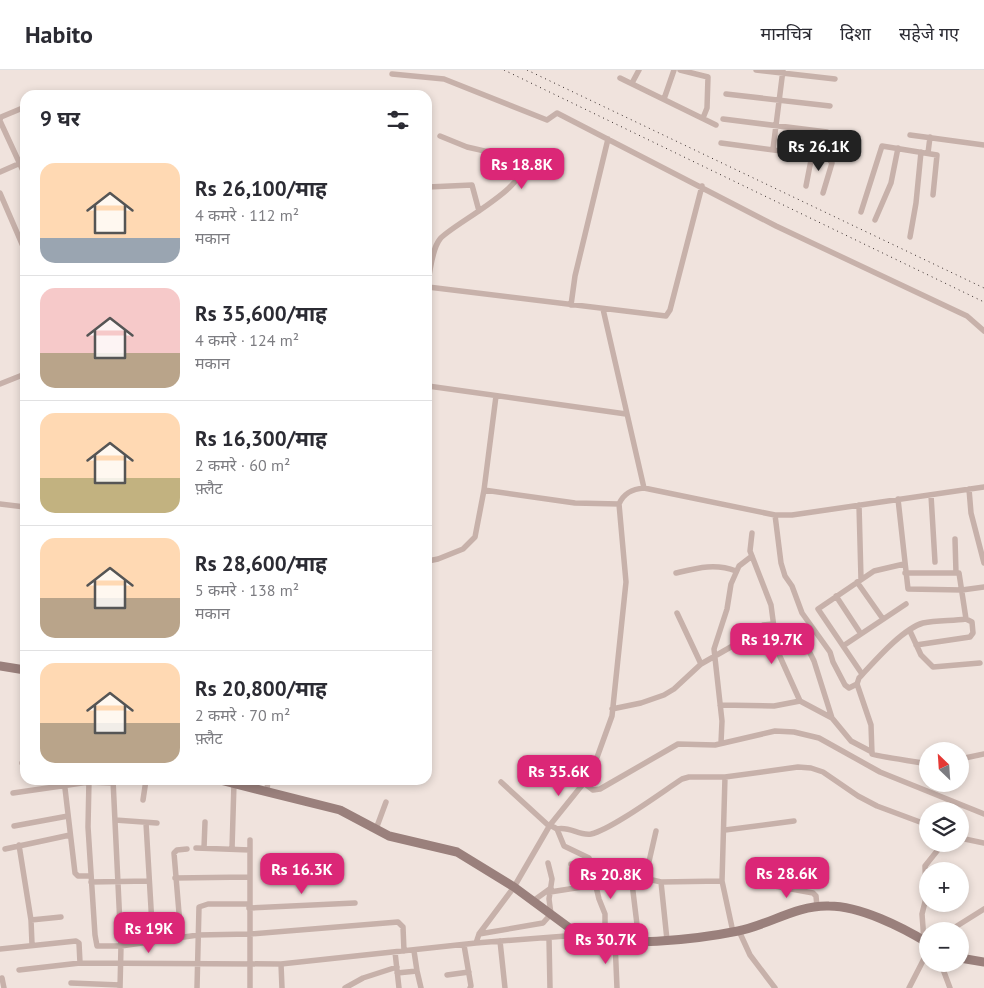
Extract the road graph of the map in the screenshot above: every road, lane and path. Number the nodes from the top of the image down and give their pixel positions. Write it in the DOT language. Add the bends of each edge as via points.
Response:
graph roads {
  1 [pos="639,70"];
  2 [pos="674,70"];
  3 [pos="680,70"];
  4 [pos="756,70"];
  5 [pos="783,72"];
  6 [pos="707,73"];
  7 [pos="392,74"];
  8 [pos="620,78"];
  9 [pos="835,79"];
  10 [pos="632,84"];
  11 [pos="726,94"];
  12 [pos="664,99"];
  13 [pos="780,100"];
  14 [pos="830,106"];
  15 [pos="20,109"];
  16 [pos="703,118"];
  17 [pos="724,119"];
  18 [pos="0,121"];
  19 [pos="716,125"];
  20 [pos="776,126"];
  21 [pos="827,132"];
  22 [pos="910,135"];
  23 [pos="440,136"];
  24 [pos="930,137"];
  25 [pos="608,139"];
  26 [pos="721,143"];
  27 [pos="984,145"];
  28 [pos="898,148"];
  29 [pos="773,149"];
  30 [pos="921,152"];
  31 [pos="928,153"];
  32 [pos="812,154"];
  33 [pos="20,158"];
  34 [pos="20,163"];
  35 [pos="0,172"];
  36 [pos="702,186"];
  37 [pos="806,186"];
  38 [pos="432,187"];
  39 [pos="0,193"];
  40 [pos="823,193"];
  41 [pos="933,195"];
  42 [pos="479,211"];
  43 [pos="860,212"];
  44 [pos="875,220"];
  45 [pos="20,237"];
  46 [pos="910,237"];
  47 [pos="432,266"];
  48 [pos="432,288"];
  49 [pos="571,305"];
  50 [pos="603,309"];
  51 [pos="984,330"];
  52 [pos="20,376"];
  53 [pos="0,384"];
  54 [pos="432,387"];
  55 [pos="496,396"];
  56 [pos="626,414"];
  57 [pos="984,487"];
  58 [pos="644,488"];
  59 [pos="969,489"];
  60 [pos="484,490"];
  61 [pos="931,495"];
  62 [pos="898,499"];
  63 [pos="0,504"];
  64 [pos="619,504"];
  65 [pos="859,505"];
  66 [pos="20,507"];
  67 [pos="775,515"];
  68 [pos="752,533"];
  69 [pos="955,539"];
  70 [pos="752,556"];
  71 [pos="432,560"];
  72 [pos="935,562"];
  73 [pos="984,563"];
  74 [pos="904,564"];
  75 [pos="736,571"];
  76 [pos="676,573"];
  77 [pos="905,573"];
  78 [pos="956,573"];
  79 [pos="859,580"];
  80 [pos="984,587"];
  81 [pos="962,590"];
  82 [pos="836,596"];
  83 [pos="906,604"];
  84 [pos="677,613"];
  85 [pos="966,618"];
  86 [pos="883,619"];
  87 [pos="773,624"];
  88 [pos="910,631"];
  89 [pos="861,634"];
  90 [pos="801,635"];
  91 [pos="916,645"];
  92 [pos="843,646"];
  93 [pos="713,657"];
  94 [pos="980,663"];
  95 [pos="701,664"];
  96 [pos="0,666"];
  97 [pos="20,669"];
  98 [pos="862,674"];
  99 [pos="857,684"];
  100 [pos="800,701"];
  101 [pos="720,705"];
  102 [pos="612,708"];
  103 [pos="832,718"];
  104 [pos="721,743"];
  105 [pos="872,752"];
  106 [pos="984,754"];
  107 [pos="969,757"];
  108 [pos="919,762"];
  109 [pos="725,777"];
  110 [pos="500,782"];
  111 [pos="583,784"];
  112 [pos="54,785"];
  113 [pos="64,785"];
  114 [pos="89,785"];
  115 [pos="113,785"];
  116 [pos="146,785"];
  117 [pos="234,785"];
  118 [pos="243,785"];
  119 [pos="268,785"];
  120 [pos="267,790"];
  121 [pos="13,793"];
  122 [pos="144,800"];
  123 [pos="386,802"];
  124 [pos="984,814"];
  125 [pos="68,816"];
  126 [pos="115,820"];
  127 [pos="794,820"];
  128 [pos="205,822"];
  129 [pos="919,822"];
  130 [pos="146,823"];
  131 [pos="157,824"];
  132 [pos="550,824"];
  133 [pos="14,826"];
  134 [pos="376,829"];
  135 [pos="557,829"];
  136 [pos="725,830"];
  137 [pos="656,831"];
  138 [pos="70,834"];
  139 [pos="250,840"];
  140 [pos="969,840"];
  141 [pos="984,843"];
  142 [pos="19,845"];
  143 [pos="196,848"];
  144 [pos="204,848"];
  145 [pos="5,849"];
  146 [pos="187,849"];
  147 [pos="232,849"];
  148 [pos="250,850"];
  149 [pos="936,852"];
  150 [pos="589,862"];
  151 [pos="548,863"];
  152 [pos="572,864"];
  153 [pos="631,874"];
  154 [pos="249,877"];
  155 [pos="175,878"];
  156 [pos="91,879"];
  157 [pos="645,879"];
  158 [pos="149,881"];
  159 [pos="722,881"];
  160 [pos="119,882"];
  161 [pos="661,882"];
  162 [pos="764,884"];
  163 [pos="595,885"];
  164 [pos="514,887"];
  165 [pos="550,890"];
  166 [pos="533,901"];
  167 [pos="356,903"];
  168 [pos="249,906"];
  169 [pos="817,907"];
  170 [pos="984,909"];
  171 [pos="551,914"];
  172 [pos="61,917"];
  173 [pos="31,920"];
  174 [pos="923,922"];
  175 [pos="963,922"];
  176 [pos="736,931"];
  177 [pos="250,934"];
  178 [pos="479,934"];
  179 [pos="198,935"];
  180 [pos="579,935"];
  181 [pos="180,937"];
  182 [pos="549,938"];
  183 [pos="919,938"];
  184 [pos="605,940"];
  185 [pos="639,940"];
  186 [pos="668,940"];
  187 [pos="500,941"];
  188 [pos="615,941"];
  189 [pos="153,942"];
  190 [pos="476,943"];
  191 [pos="32,944"];
  192 [pos="464,945"];
  193 [pos="121,946"];
  194 [pos="0,949"];
  195 [pos="404,951"];
  196 [pos="414,951"];
  197 [pos="395,952"];
  198 [pos="969,960"];
  199 [pos="984,962"];
  200 [pos="80,963"];
  201 [pos="120,964"];
  202 [pos="197,964"];
  203 [pos="281,964"];
  204 [pos="250,965"];
  205 [pos="919,969"];
  206 [pos="19,970"];
  207 [pos="397,970"];
  208 [pos="417,971"];
  209 [pos="469,972"];
  210 [pos="945,972"];
  211 [pos="447,975"];
  212 [pos="2,978"];
  213 [pos="72,983"];
  214 [pos="120,987"];
  215 [pos="4,988"];
  216 [pos="197,988"];
  217 [pos="250,988"];
  218 [pos="282,988"];
  219 [pos="345,988"];
  220 [pos="399,988"];
  221 [pos="421,988"];
  222 [pos="470,988"];
  223 [pos="505,988"];
  224 [pos="550,988"];
  225 [pos="617,988"];
  226 [pos="775,988"];
  227 [pos="909,988"];
  228 [pos="950,988"];
  1 -- 10 [label="street"];
  2 -- 12 [label="street"];
  3 -- 6 [label="street"];
  4 -- 5 [label="street"];
  5 -- 9 [label="street"];
  5 -- 13 [label="street"];
  6 -- 16 [label="street" via="710,82"];
  7 -- 25 [label="street" via="444,79 547,120 557,113"];
  8 -- 10 [label="street"];
  10 -- 12 [label="street"];
  11 -- 13 [label="street"];
  12 -- 16 [label="street"];
  13 -- 14 [label="street"];
  13 -- 20 [label="street"];
  15 -- 18 [label="street" via="1,117"];
  16 -- 19 [label="street"];
  17 -- 20 [label="street"];
  18 -- 33 [label="street"];
  20 -- 21 [label="street"];
  20 -- 29 [label="street"];
  22 -- 24 [label="street"];
  23 -- 42 [label="street" via="467,147 521,160 516,182"];
  24 -- 27 [label="street"];
  24 -- 31 [label="street"];
  25 -- 36 [label="street"];
  25 -- 49 [label="street"];
  26 -- 29 [label="street"];
  28 -- 30 [label="street"];
  28 -- 43 [label="street" via="881,147"];
  28 -- 44 [label="street" via="891,183"];
  29 -- 32 [label="street"];
  30 -- 31 [label="street"];
  30 -- 46 [label="street"];
  31 -- 41 [label="street" via="938,157"];
  32 -- 37 [label="street"];
  32 -- 40 [label="street" via="827,156 831,160"];
  34 -- 35 [label="street"];
  36 -- 50 [label="street" via="669,314 662,316"];
  36 -- 51 [label="street" via="840,258 967,316"];
  38 -- 42 [label="street" via="472,185"];
  39 -- 45 [label="street"];
  42 -- 47 [label="street" via="440,239"];
  48 -- 49 [label="street"];
  49 -- 50 [label="street"];
  50 -- 56 [label="street"];
  52 -- 53 [label="street"];
  54 -- 55 [label="street"];
  55 -- 56 [label="street"];
  55 -- 60 [label="street"];
  56 -- 58 [label="street"];
  57 -- 59 [label="street"];
  58 -- 64 [label="street" via="631,490"];
  58 -- 67 [label="street"];
  59 -- 61 [label="street"];
  59 -- 73 [label="street" via="971,514"];
  60 -- 64 [label="street" via="575,504"];
  60 -- 71 [label="street" via="478,529 471,543"];
  61 -- 62 [label="street"];
  61 -- 72 [label="street"];
  62 -- 65 [label="street"];
  62 -- 74 [label="street"];
  63 -- 66 [label="street"];
  64 -- 102 [label="street" via="626,582"];
  65 -- 67 [label="street"];
  65 -- 79 [label="street"];
  67 -- 99 [label="street" via="783,571 802,613 831,654 845,685 849,688"];
  68 -- 70 [label="street" via="749,547"];
  69 -- 78 [label="street"];
  70 -- 75 [label="street"];
  70 -- 87 [label="street" via="771,605"];
  74 -- 77 [label="street"];
  74 -- 79 [label="street" via="876,569"];
  75 -- 76 [label="street" via="707,566"];
  75 -- 93 [label="street"];
  77 -- 78 [label="street"];
  77 -- 81 [label="street" via="909,590"];
  78 -- 81 [label="street" via="960,575"];
  79 -- 82 [label="street"];
  79 -- 86 [label="street"];
  80 -- 81 [label="street"];
  81 -- 85 [label="street"];
  82 -- 89 [label="street"];
  82 -- 92 [label="street" via="818,610"];
  83 -- 86 [label="street"];
  84 -- 95 [label="street"];
  85 -- 88 [label="street" via="925,623"];
  85 -- 91 [label="street" via="972,622 970,637"];
  86 -- 89 [label="street"];
  87 -- 93 [label="street" via="763,625"];
  87 -- 100 [label="street" via="777,650"];
  88 -- 91 [label="street"];
  88 -- 98 [label="street"];
  89 -- 92 [label="street"];
  90 -- 103 [label="street" via="814,661"];
  91 -- 94 [label="street" via="933,667"];
  92 -- 98 [label="street"];
  93 -- 95 [label="street"];
  93 -- 101 [label="street"];
  95 -- 102 [label="street" via="664,695"];
  96 -- 97 [label="street"];
  98 -- 99 [label="street"];
  99 -- 105 [label="street" via="871,725"];
  100 -- 101 [label="street" via="774,706"];
  100 -- 103 [label="street"];
  101 -- 104 [label="street"];
  102 -- 111 [label="street" via="593,770"];
  103 -- 105 [label="street" via="851,741"];
  104 -- 111 [label="street" via="678,744 600,789 593,790"];
  104 -- 124 [label="street" via="776,732 806,734 834,745 880,772"];
  105 -- 108 [label="street" via="877,757 892,756"];
  106 -- 107 [label="street"];
  109 -- 129 [label="street" via="811,768 823,772 877,806"];
  109 -- 135 [label="street" via="682,779 592,834 566,827"];
  109 -- 136 [label="street"];
  110 -- 132 [label="street"];
  111 -- 132 [label="street"];
  112 -- 121 [label="street"];
  113 -- 125 [label="street"];
  114 -- 156 [label="street"];
  115 -- 126 [label="street"];
  116 -- 122 [label="street"];
  117 -- 147 [label="street"];
  118 -- 120 [label="street"];
  119 -- 120 [label="street"];
  120 -- 134 [label="street" via="340,810"];
  123 -- 134 [label="street"];
  125 -- 133 [label="street"];
  125 -- 138 [label="street"];
  126 -- 130 [label="street"];
  126 -- 160 [label="street"];
  127 -- 136 [label="street"];
  128 -- 144 [label="street"];
  130 -- 131 [label="street"];
  130 -- 158 [label="street"];
  132 -- 135 [label="street"];
  132 -- 164 [label="street"];
  134 -- 164 [label="street" via="389,836 457,852"];
  135 -- 150 [label="street" via="564,846 586,854"];
  136 -- 159 [label="street"];
  137 -- 157 [label="street"];
  138 -- 142 [label="street"];
  138 -- 156 [label="street" via="76,876"];
  139 -- 148 [label="street"];
  140 -- 141 [label="street"];
  142 -- 145 [label="street"];
  142 -- 173 [label="street"];
  143 -- 144 [label="street"];
  144 -- 147 [label="street"];
  146 -- 155 [label="street" via="174,853"];
  147 -- 148 [label="street"];
  148 -- 154 [label="street"];
  149 -- 174 [label="street" via="925,866"];
  150 -- 152 [label="street"];
  150 -- 153 [label="street" via="602,863"];
  150 -- 163 [label="street"];
  151 -- 165 [label="street" via="552,879"];
  153 -- 157 [label="street"];
  153 -- 185 [label="street"];
  154 -- 155 [label="street"];
  154 -- 168 [label="street"];
  155 -- 181 [label="street"];
  156 -- 160 [label="street"];
  156 -- 193 [label="street" via="96,945"];
  157 -- 161 [label="street"];
  158 -- 160 [label="street"];
  158 -- 189 [label="street"];
  159 -- 161 [label="street"];
  159 -- 176 [label="street"];
  160 -- 193 [label="street"];
  161 -- 186 [label="street"];
  162 -- 169 [label="street" via="813,893"];
  163 -- 165 [label="street"];
  163 -- 184 [label="street" via="605,914"];
  164 -- 166 [label="street"];
  164 -- 178 [label="street"];
  165 -- 166 [label="street" via="542,892"];
  165 -- 171 [label="street"];
  166 -- 171 [label="street"];
  167 -- 168 [label="street"];
  168 -- 177 [label="street"];
  168 -- 179 [label="street" via="201,905 198,909"];
  169 -- 176 [label="street" via="790,912"];
  169 -- 183 [label="street" via="839,907 876,917"];
  170 -- 175 [label="street"];
  171 -- 178 [label="street" via="543,923"];
  171 -- 180 [label="street"];
  172 -- 173 [label="street"];
  173 -- 191 [label="street"];
  176 -- 186 [label="street"];
  176 -- 226 [label="street"];
  177 -- 179 [label="street"];
  177 -- 195 [label="street" via="398,922 403,927"];
  177 -- 204 [label="street"];
  178 -- 190 [label="street"];
  179 -- 181 [label="street"];
  179 -- 202 [label="street"];
  180 -- 182 [label="street"];
  180 -- 184 [label="street"];
  181 -- 189 [label="street"];
  182 -- 187 [label="street"];
  182 -- 224 [label="street"];
  184 -- 188 [label="street"];
  185 -- 186 [label="street"];
  185 -- 188 [label="street"];
  187 -- 190 [label="street"];
  187 -- 223 [label="street"];
  188 -- 225 [label="street"];
  189 -- 193 [label="street"];
  190 -- 192 [label="street"];
  191 -- 194 [label="street"];
  191 -- 200 [label="street" via="77,941"];
  192 -- 196 [label="street"];
  192 -- 209 [label="street"];
  193 -- 201 [label="street"];
  195 -- 196 [label="street"];
  195 -- 197 [label="street"];
  196 -- 208 [label="street"];
  197 -- 203 [label="street"];
  197 -- 207 [label="street"];
  198 -- 199 [label="street"];
  200 -- 201 [label="street"];
  200 -- 206 [label="street"];
  201 -- 202 [label="street"];
  201 -- 214 [label="street"];
  202 -- 204 [label="street"];
  202 -- 216 [label="street"];
  203 -- 204 [label="street"];
  203 -- 218 [label="street"];
  204 -- 217 [label="street"];
  205 -- 227 [label="street"];
  207 -- 208 [label="street"];
  207 -- 219 [label="street" via="363,978"];
  207 -- 220 [label="street"];
  208 -- 221 [label="street"];
  209 -- 211 [label="street"];
  209 -- 222 [label="street"];
  210 -- 228 [label="street"];
  212 -- 215 [label="street"];
  213 -- 214 [label="street"];
}
